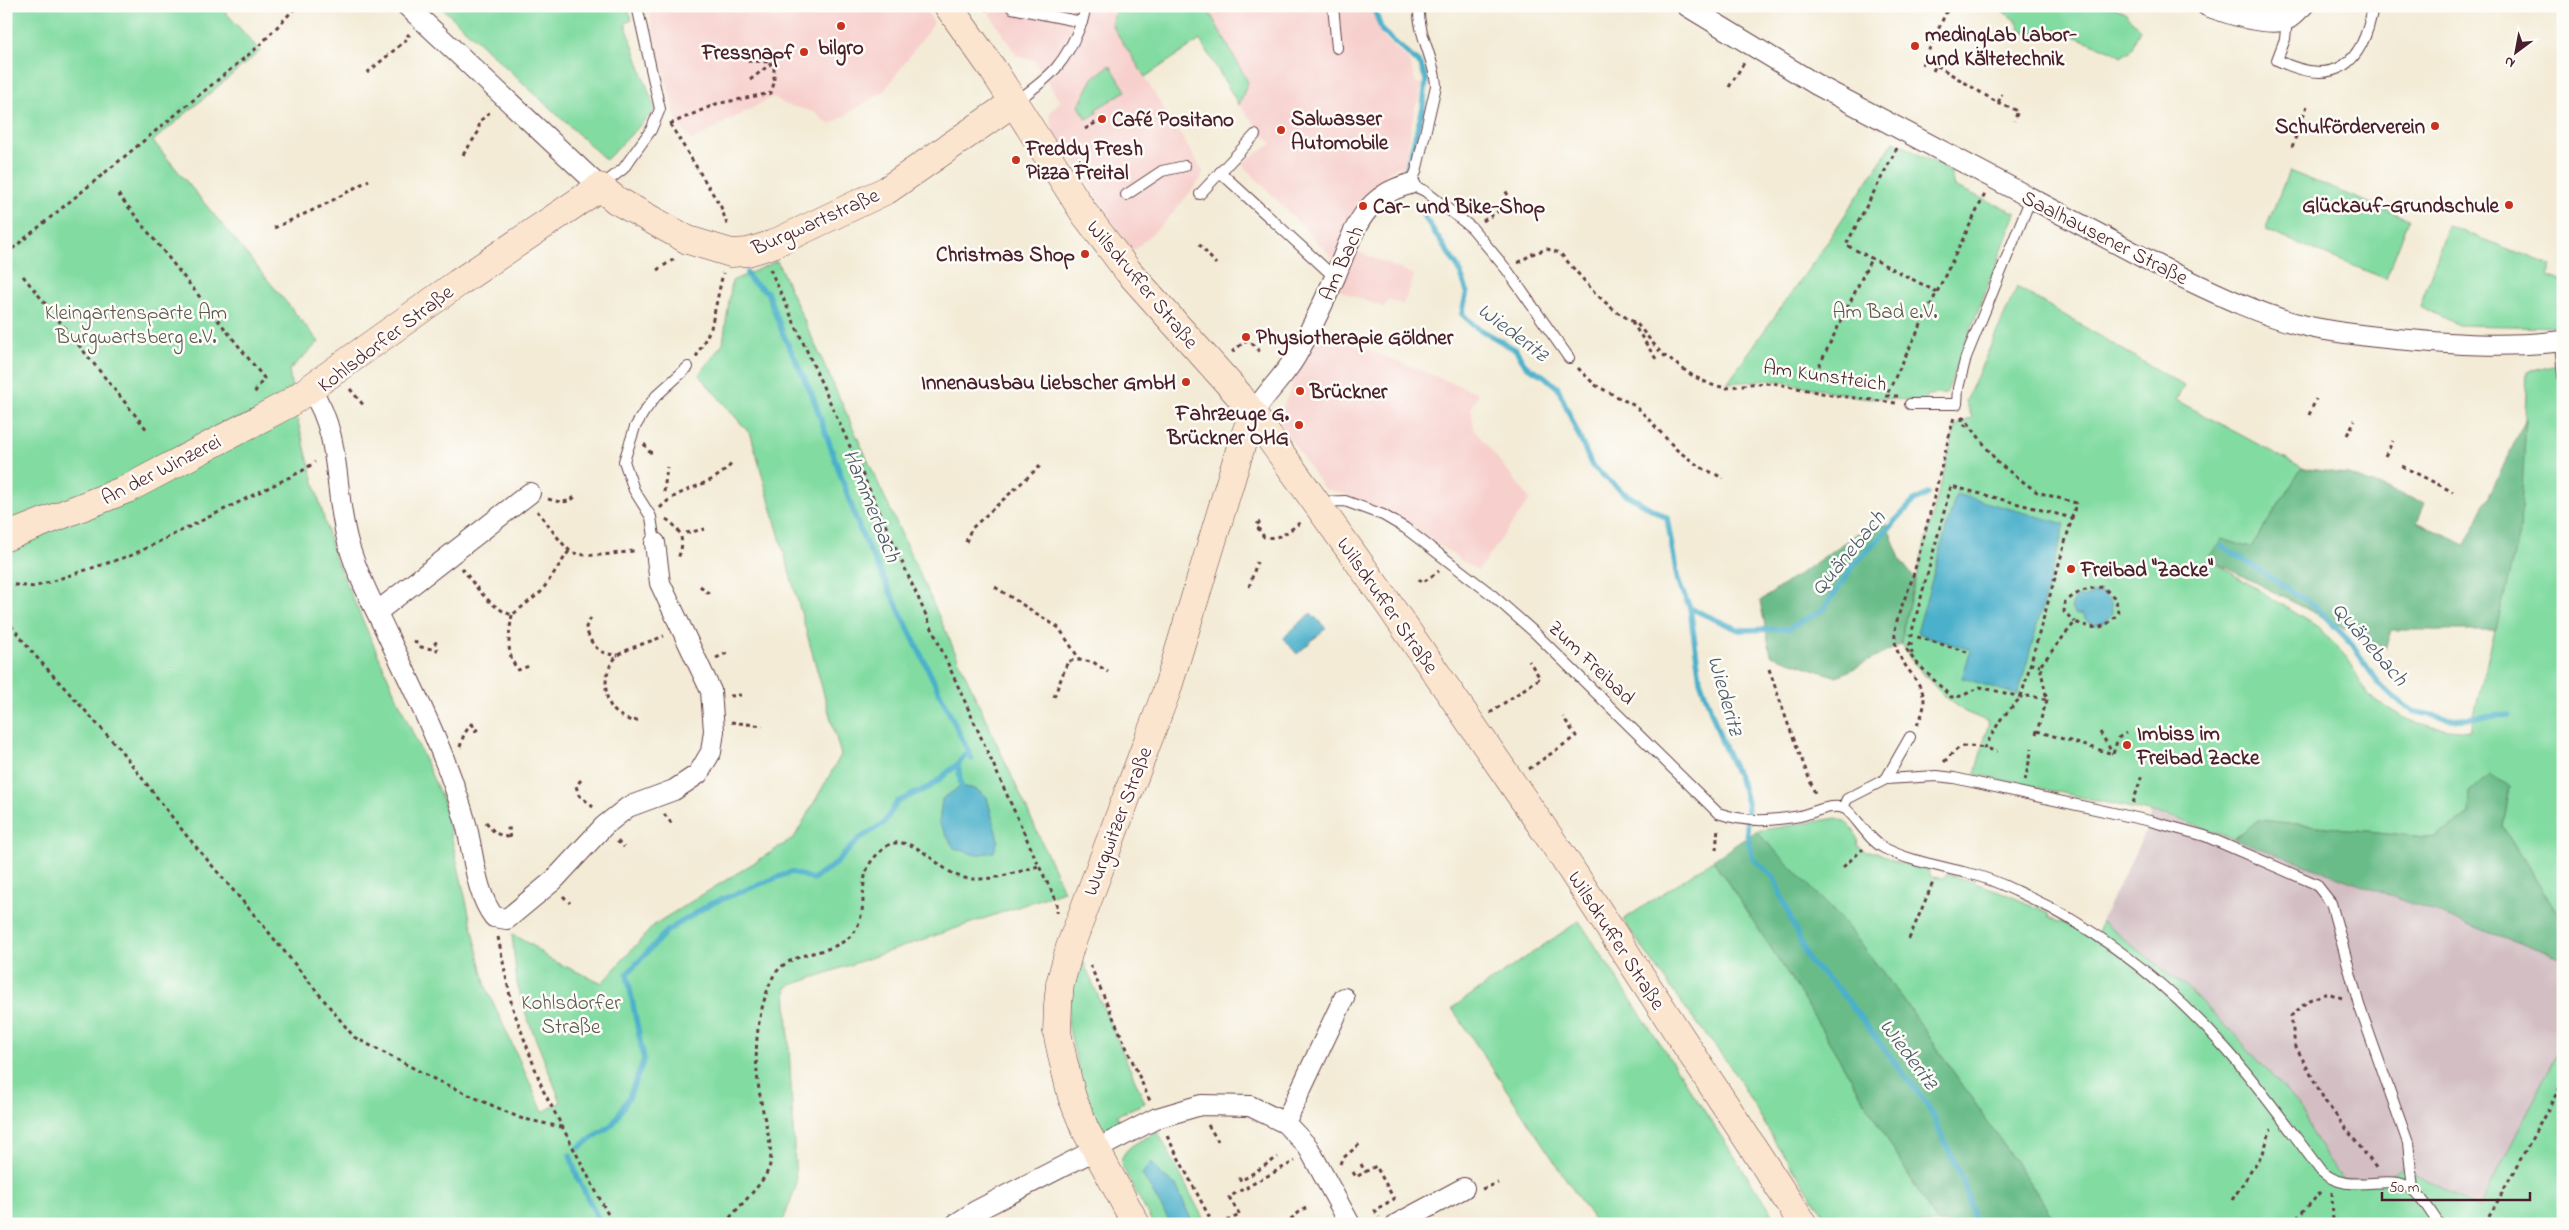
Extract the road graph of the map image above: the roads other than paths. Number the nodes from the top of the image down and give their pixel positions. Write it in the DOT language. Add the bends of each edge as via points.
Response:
graph roads {
  1 [pos="408,6"];
  2 [pos="948,6"];
  3 [pos="1086,6"];
  4 [pos="1333,6"];
  5 [pos="1418,6"];
  6 [pos="1687,6"];
  7 [pos="2207,6"];
  8 [pos="2303,6"];
  9 [pos="2373,6"];
  10 [pos="1012,8"];
  11 [pos="639,9"];
  12 [pos="2287,19"];
  13 [pos="1082,22"];
  14 [pos="1337,48"];
  15 [pos="1014,102"];
  16 [pos="1255,135"];
  17 [pos="1185,166"];
  18 [pos="1220,172"];
  19 [pos="1410,184"];
  20 [pos="600,187"];
  21 [pos="1126,194"];
  22 [pos="1200,194"];
  23 [pos="2031,198"];
  24 [pos="1330,273"];
  25 [pos="2561,341"];
  26 [pos="1569,358"];
  27 [pos="688,367"];
  28 [pos="2563,376"];
  29 [pos="311,390"];
  30 [pos="1910,404"];
  31 [pos="1253,414"];
  32 [pos="528,495"];
  33 [pos="1312,510"];
  34 [pos="6,537"];
  35 [pos="655,543"];
  36 [pos="377,612"];
  37 [pos="1910,737"];
  38 [pos="1886,779"];
  39 [pos="1843,808"];
  40 [pos="1344,998"];
  41 [pos="1285,1124"];
  42 [pos="1096,1147"];
  43 [pos="1464,1188"];
  44 [pos="2413,1189"];
  45 [pos="956,1224"];
  46 [pos="1136,1224"];
  47 [pos="1350,1224"];
  48 [pos="1397,1224"];
  49 [pos="1803,1224"];
  50 [pos="2439,1224"];
  1 -- 20 [label="street, Burgwartstraße"];
  2 -- 15 [label="street, Wilsdruffer Straße"];
  3 -- 13 [label="lane"];
  4 -- 14 [label="lane"];
  5 -- 19 [label="lane" via="1418,19 1436,76 1436,86 1416,172"];
  6 -- 23 [label="street, Saalhausener Straße" via="1817,85"];
  7 -- 12 [label="street" via="2272,22"];
  8 -- 12 [label="street"];
  9 -- 12 [label="lane" via="2357,53 2346,65 2328,73 2308,72 2277,60"];
  10 -- 13 [label="lane"];
  11 -- 20 [label="lane" via="660,109 651,130 623,169"];
  13 -- 15 [label="lane" via="1072,47 1058,68"];
  15 -- 20 [label="street, Burgwartstraße" via="887,190 774,244 748,252 731,253 688,240 616,200"];
  15 -- 31 [label="street, Wilsdruffer Straße" via="1084,213 1128,271"];
  16 -- 18 [label="lane"];
  17 -- 21 [label="lane" via="1162,171"];
  18 -- 22 [label="lane"];
  18 -- 24 [label="lane"];
  19 -- 26 [label="lane" via="1425,191 1472,228 1507,270"];
  19 -- 31 [label="street, Am Bach" via="1378,198 1363,215 1349,238 1313,325 1292,363"];
  20 -- 29 [label="street, Kohlsdorfer Straße" via="458,283"];
  23 -- 25 [label="street, Saalhausener Straße" via="2210,291 2306,326 2388,338 2494,346"];
  23 -- 30 [label="lane, Am Kunstteich" via="1966,357 1957,404"];
  25 -- 28 [label="lane"];
  27 -- 35 [label="lane" via="656,396 644,412 635,426 624,461 634,490 651,517"];
  29 -- 34 [label="street, An der Winzerei" via="127,489"];
  29 -- 36 [label="street, Kohlsdorfer Straße" via="326,417 334,449 342,517 349,545 359,577"];
  31 -- 33 [label="street, Wilsdruffer Straße"];
  31 -- 42 [label="street, Wurgwitzer Straße" via="1167,690 1070,947 1060,984 1057,1032 1062,1060 1072,1097"];
  32 -- 36 [label="street"];
  33 -- 39 [label="lane, Zum Freibad" via="1337,500 1352,503 1383,515 1427,544 1534,632 1718,812 1740,820 1757,821 1821,811 1832,806"];
  33 -- 49 [label="street, Wilsdruffer Straße" via="1561,854"];
  35 -- 36 [label="street, Kohlsdorfer Straße" via="660,583 710,691 714,707 711,752 698,774 674,790 628,807 604,826 554,880 507,919 494,916 486,905 466,823 442,756"];
  37 -- 38 [label="lane"];
  38 -- 39 [label="lane" via="1847,799"];
  38 -- 44 [label="lane" via="1937,776 2150,821 2205,836 2316,884 2331,902 2359,1005 2408,1144"];
  39 -- 44 [label="lane" via="1883,847 1927,864 1964,872 2015,890 2066,915 2113,944 2156,978 2226,1049 2330,1179 2356,1184 2392,1182"];
  40 -- 41 [label="street"];
  41 -- 42 [label="street" via="1250,1106 1201,1106 1157,1118"];
  41 -- 47 [label="street" via="1311,1153"];
  42 -- 45 [label="street"];
  42 -- 46 [label="street, Wurgwitzer Straße"];
  43 -- 48 [label="street"];
  44 -- 50 [label="lane"];
}
